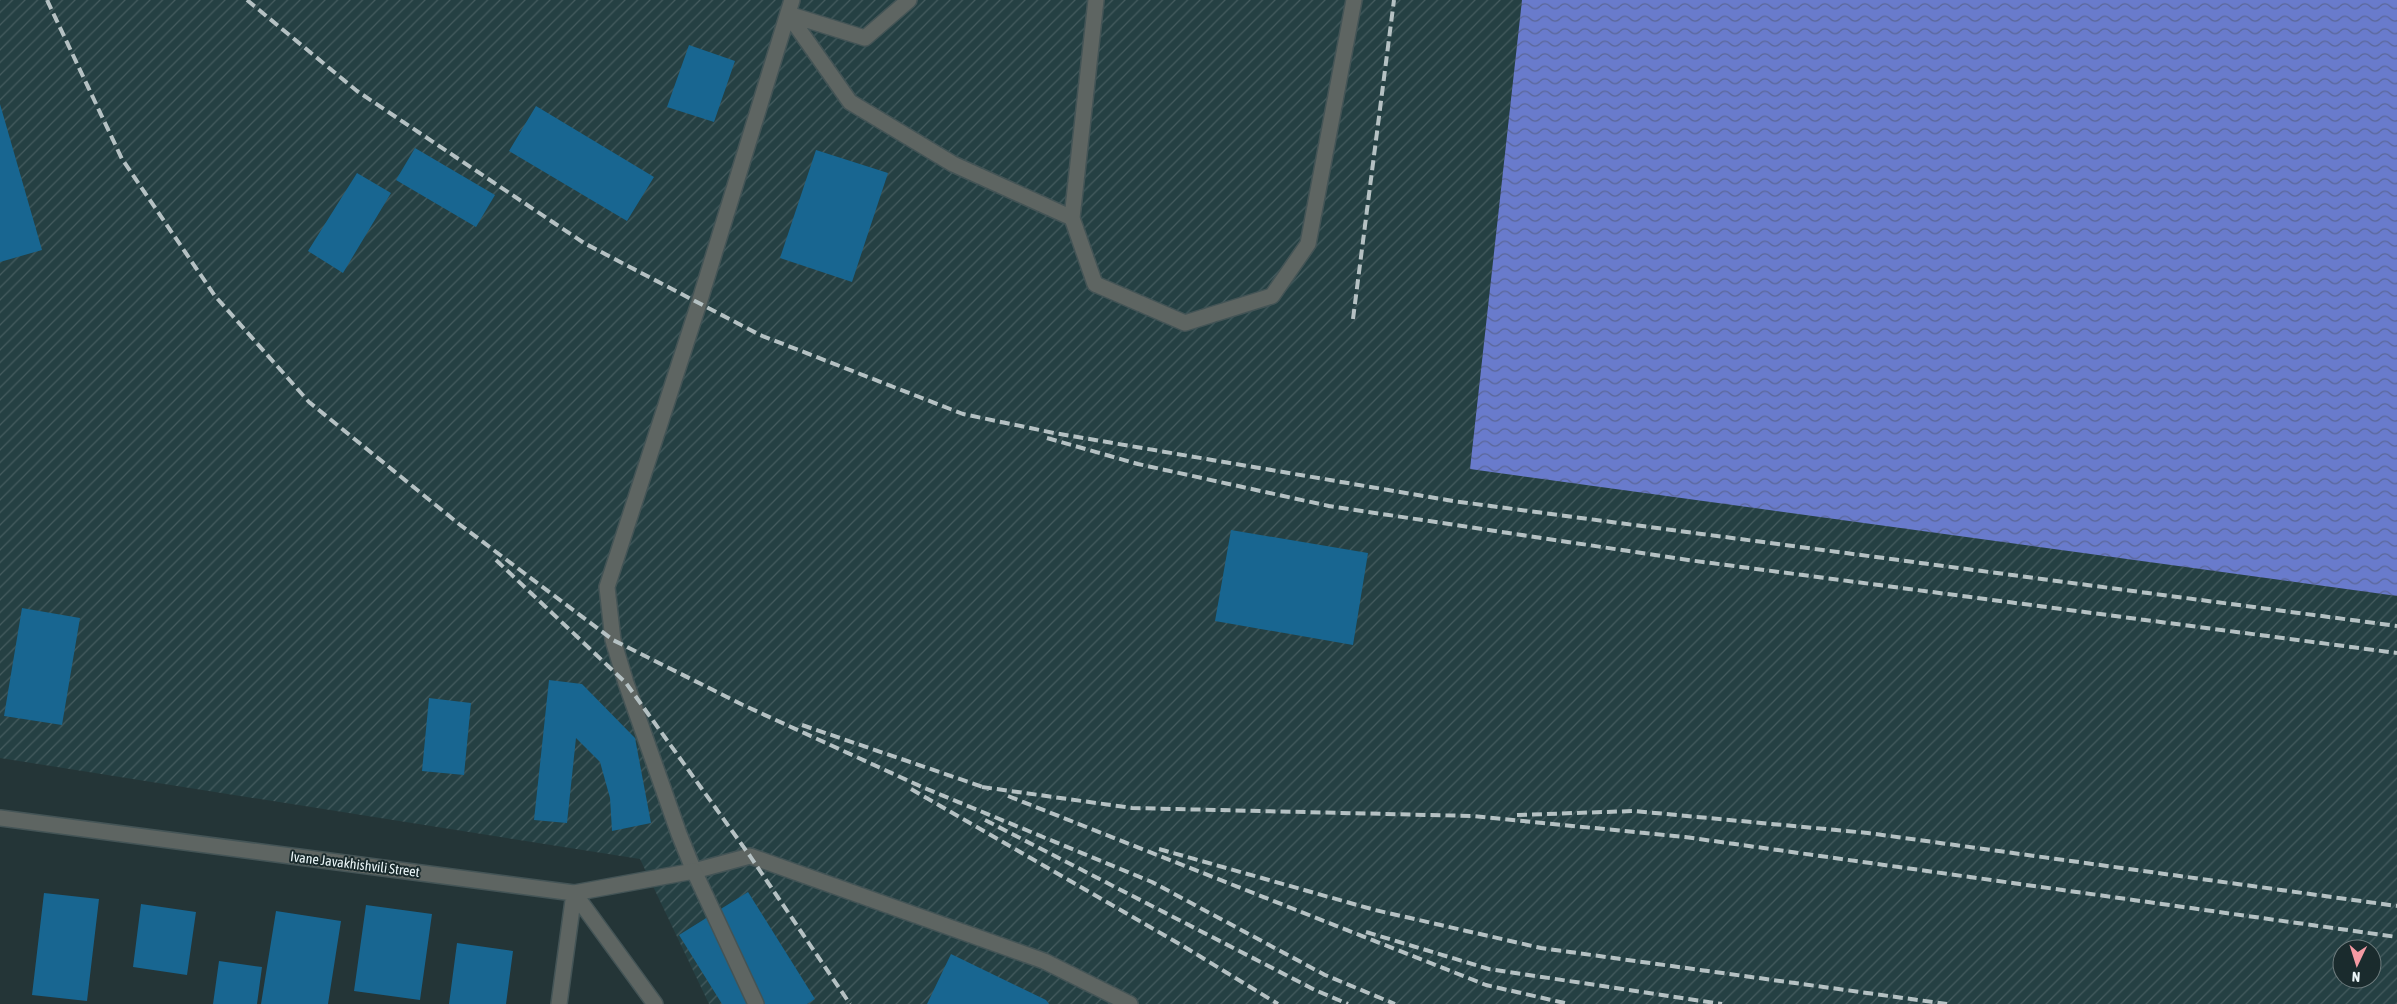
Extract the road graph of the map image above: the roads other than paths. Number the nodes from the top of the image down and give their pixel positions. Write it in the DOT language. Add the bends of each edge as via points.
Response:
graph roads {
  1 [pos="909,0"];
  2 [pos="1096,0"];
  3 [pos="1354,0"];
  4 [pos="790,7"];
  5 [pos="1072,218"];
  6 [pos="0,818"];
  7 [pos="694,871"];
  8 [pos="574,893"];
  9 [pos="559,1004"];
  10 [pos="655,1004"];
  11 [pos="756,1004"];
  12 [pos="1130,1004"];
  1 -- 4 [label="street" via="865,38"];
  2 -- 5 [label="street"];
  3 -- 5 [label="street" via="1308,244 1272,296 1185,323 1095,284"];
  4 -- 5 [label="street" via="850,102 954,164"];
  4 -- 7 [label="street" via="700,303 607,587 613,640 626,683"];
  6 -- 8 [label="street, Ivane Javakhishvili Street"];
  7 -- 8 [label="street, Ivane Javakhishvili Street"];
  7 -- 11 [label="street"];
  7 -- 12 [label="street, Ivane Javakhishvili Street" via="750,856 1044,961"];
  8 -- 9 [label="street"];
  8 -- 10 [label="street"];
}
